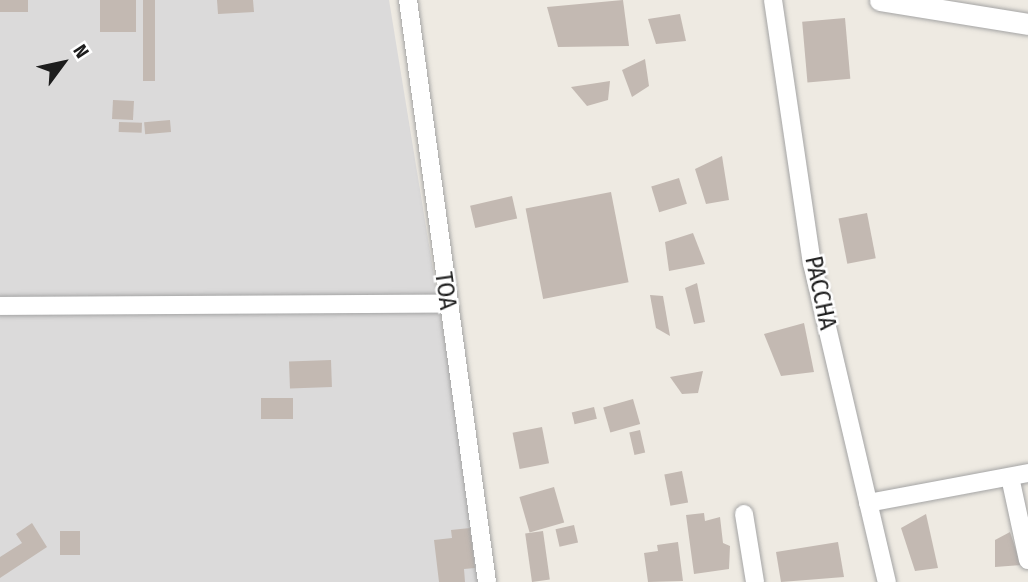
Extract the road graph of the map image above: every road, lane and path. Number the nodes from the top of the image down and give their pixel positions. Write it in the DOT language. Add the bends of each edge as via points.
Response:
graph roads {
  1 [pos="408,0"];
  2 [pos="773,0"];
  3 [pos="880,0"];
  4 [pos="1028,24"];
  5 [pos="447,304"];
  6 [pos="0,306"];
  7 [pos="1028,473"];
  8 [pos="1010,477"];
  9 [pos="868,503"];
  10 [pos="744,514"];
  11 [pos="1028,560"];
  12 [pos="487,582"];
  13 [pos="755,582"];
  14 [pos="887,582"];
  1 -- 5 [label="street, TOA"];
  2 -- 9 [label="street, PACCHA" via="812,263"];
  3 -- 4 [label="street"];
  5 -- 6 [label="street"];
  5 -- 12 [label="street, TOA"];
  7 -- 8 [label="street"];
  8 -- 9 [label="street"];
  8 -- 11 [label="street"];
  9 -- 14 [label="street, PACCHA"];
  10 -- 13 [label="street"];
}
